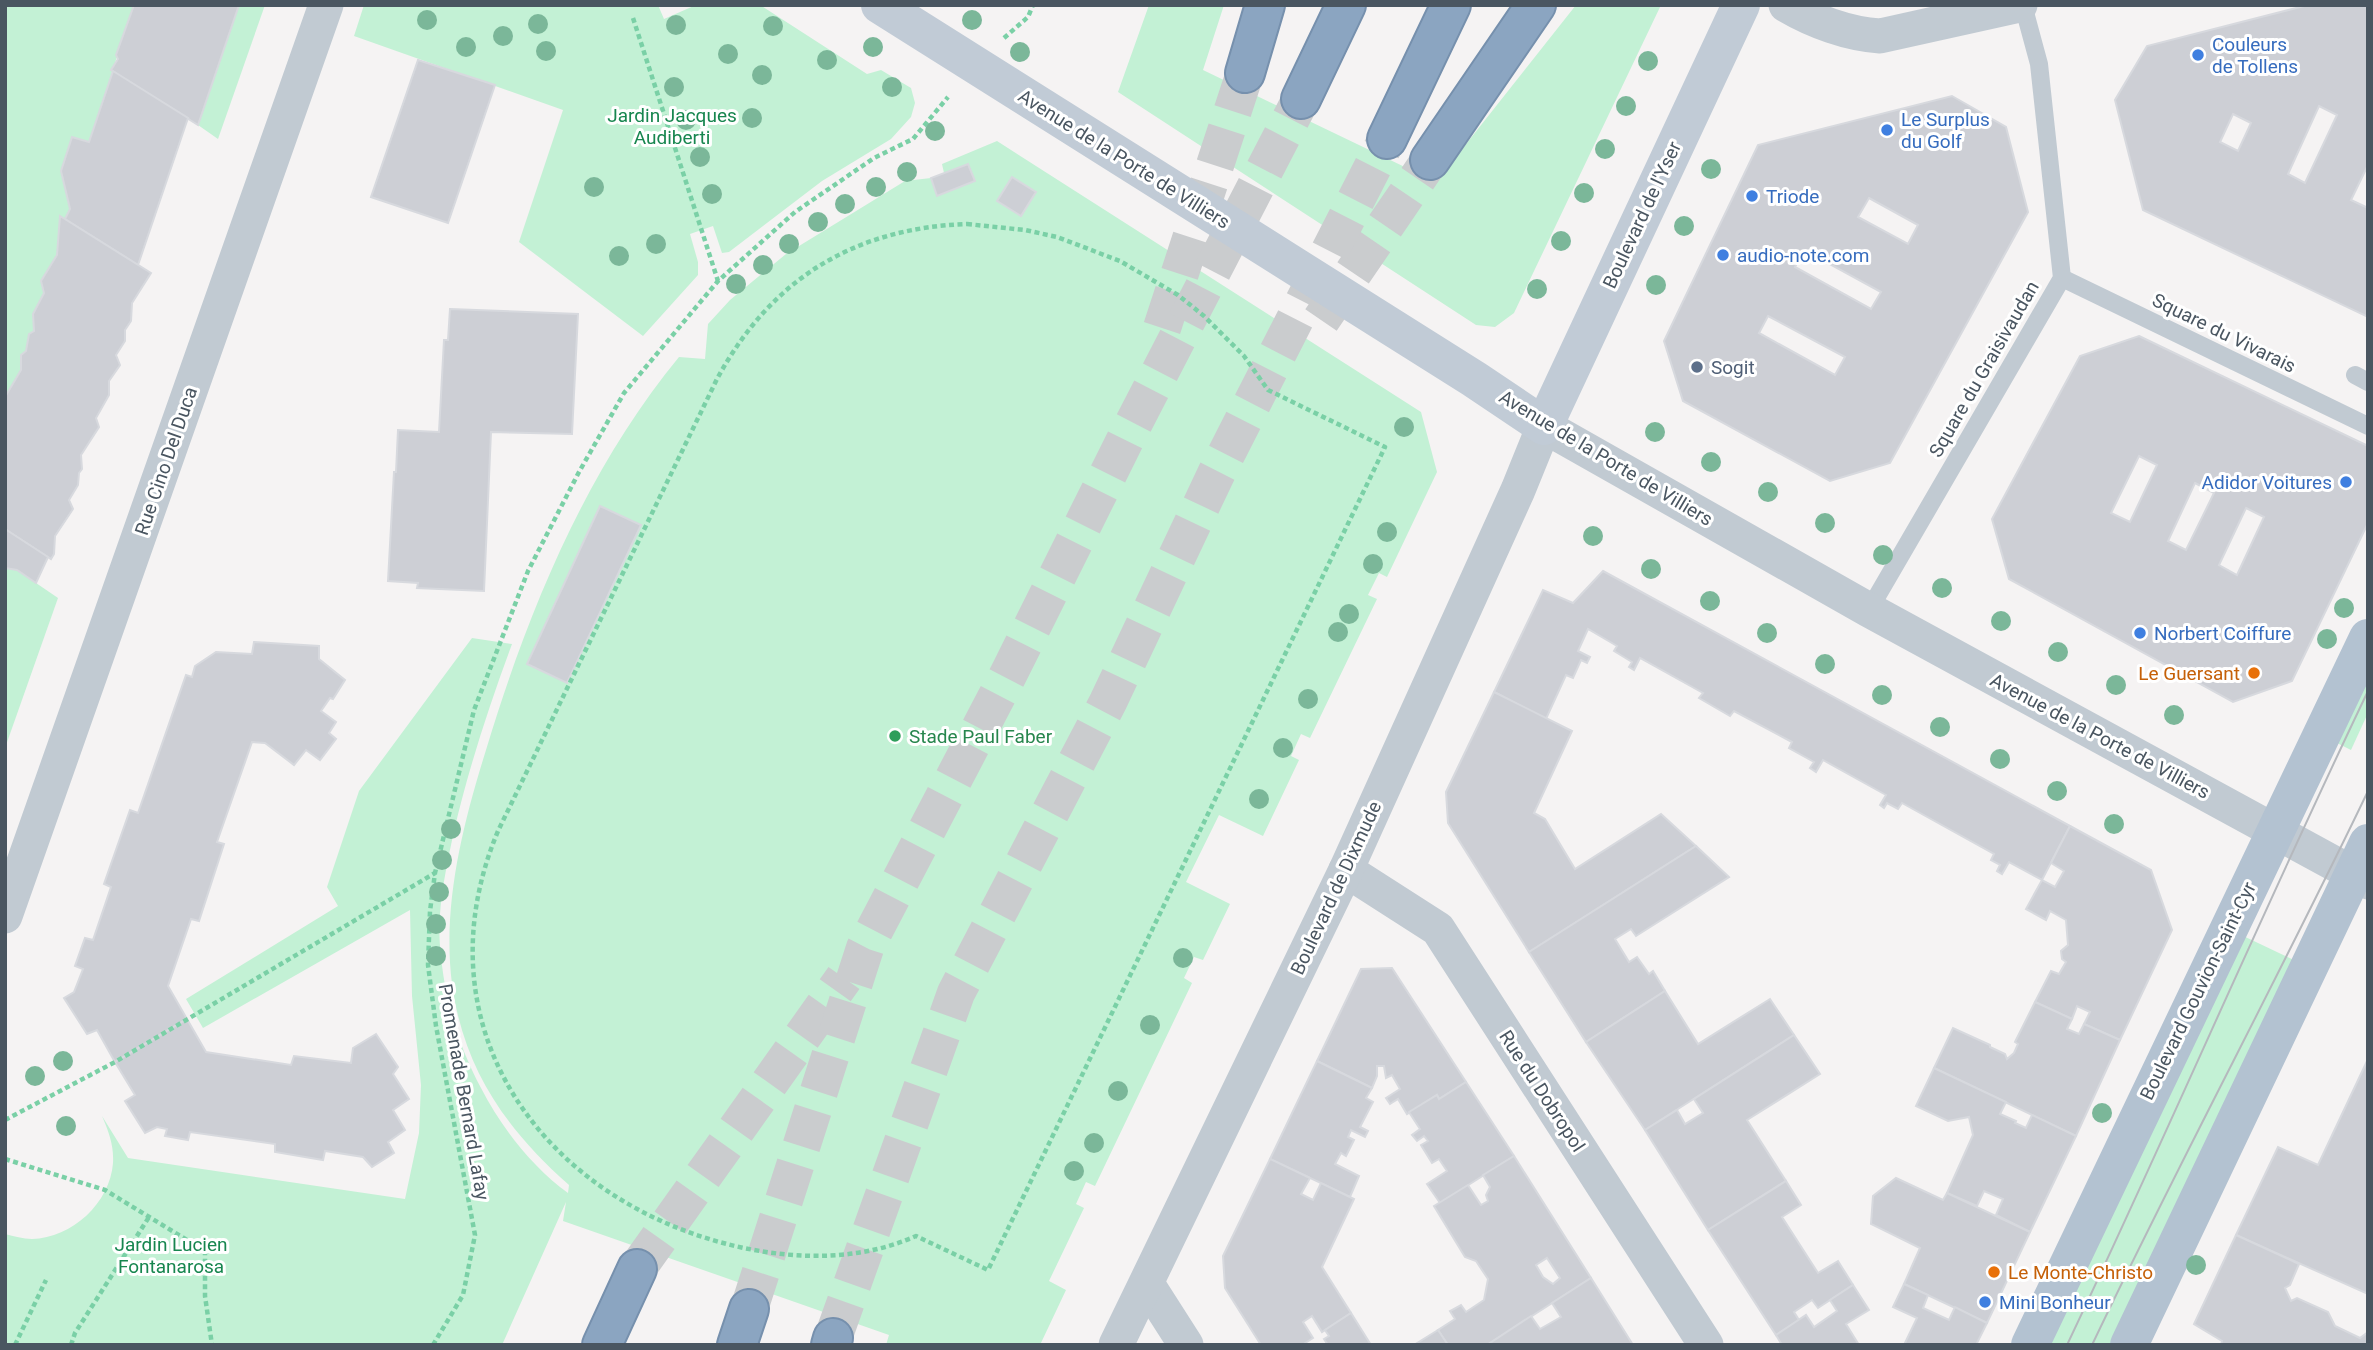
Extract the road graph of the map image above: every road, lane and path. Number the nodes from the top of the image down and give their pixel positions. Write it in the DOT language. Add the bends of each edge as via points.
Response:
graph roads {
  1 [pos="326,5"];
  2 [pos="880,5"];
  3 [pos="1033,5"];
  4 [pos="1265,5"];
  5 [pos="1346,5"];
  6 [pos="1451,5"];
  7 [pos="1536,5"];
  8 [pos="1741,5"];
  9 [pos="1786,5"];
  10 [pos="2021,5"];
  11 [pos="633,18"];
  12 [pos="974,64"];
  13 [pos="1245,73"];
  14 [pos="1301,99"];
  15 [pos="1387,139"];
  16 [pos="1430,160"];
  17 [pos="2062,278"];
  18 [pos="718,281"];
  19 [pos="1544,426"];
  20 [pos="2368,426"];
  21 [pos="1869,610"];
  22 [pos="2368,638"];
  23 [pos="498,831"];
  24 [pos="2275,831"];
  25 [pos="2363,866"];
  26 [pos="1346,870"];
  27 [pos="435,873"];
  28 [pos="5,916"];
  29 [pos="5,1120"];
  30 [pos="5,1159"];
  31 [pos="149,1217"];
  32 [pos="637,1269"];
  33 [pos="46,1280"];
  34 [pos="1147,1284"];
  35 [pos="749,1309"];
  36 [pos="2136,1343"];
  37 [pos="15,1345"];
  38 [pos="72,1345"];
  39 [pos="212,1345"];
  40 [pos="433,1345"];
  41 [pos="602,1345"];
  42 [pos="737,1345"];
  43 [pos="1116,1345"];
  44 [pos="1186,1345"];
  45 [pos="1706,1345"];
  46 [pos="2030,1345"];
  1 -- 28 [label="street, Rue Cino Del Duca"];
  2 -- 12 [label="street, Avenue de la Porte de Villiers"];
  3 -- 12 [label="path, Promenade Bernard Lafay" via="1028,17"];
  4 -- 13 [label="highway"];
  5 -- 14 [label="highway"];
  6 -- 15 [label="highway"];
  7 -- 16 [label="highway"];
  8 -- 19 [label="street, Boulevard de l'Yser"];
  9 -- 10 [label="street" via="1804,16 1880,36"];
  10 -- 17 [label="lane, Square du Graisivaudan" via="2039,64"];
  11 -- 18 [label="path"];
  12 -- 18 [label="path, Promenade Bernard Lafay" via="914,139 874,158 795,212"];
  12 -- 19 [label="street, Avenue de la Porte de Villiers"];
  17 -- 20 [label="lane, Square du Vivarais"];
  17 -- 21 [label="lane, Square du Graisivaudan"];
  18 -- 27 [label="path, Promenade Bernard Lafay" via="624,393 528,571 474,710"];
  19 -- 21 [label="street, Avenue de la Porte de Villiers"];
  19 -- 26 [label="street, Boulevard de Dixmude"];
  21 -- 24 [label="street, Avenue de la Porte de Villiers"];
  22 -- 24 [label="main road, Boulevard Gouvion-Saint-Cyr"];
  23 -- 23 [label="path" via="482,876 473,922 472,971 480,1017 512,1094 574,1164 638,1208 720,1243 786,1255 822,1256 858,1253 916,1236 988,1270 1385,447 1268,390 1244,356 1204,316 1150,277 1089,248 1025,230 967,224 919,228 851,248 809,272 772,302 728,358"];
  24 -- 25 [label="street, Avenue de la Porte de Villiers"];
  24 -- 46 [label="main road, Boulevard Gouvion-Saint-Cyr"];
  25 -- 36 [label="main road"];
  26 -- 34 [label="street, Boulevard de Dixmude"];
  26 -- 45 [label="street, Rue du Dobropol" via="1438,929"];
  27 -- 29 [label="path" via="115,1062"];
  27 -- 40 [label="path, Promenade Bernard Lafay" via="428,965 475,1236 463,1295"];
  30 -- 31 [label="path" via="105,1190"];
  31 -- 38 [label="path" via="75,1332"];
  31 -- 39 [label="path" via="205,1251"];
  32 -- 41 [label="highway"];
  33 -- 37 [label="path"];
  34 -- 43 [label="street, Boulevard de Dixmude"];
  34 -- 44 [label="street"];
  35 -- 42 [label="highway"];
}
